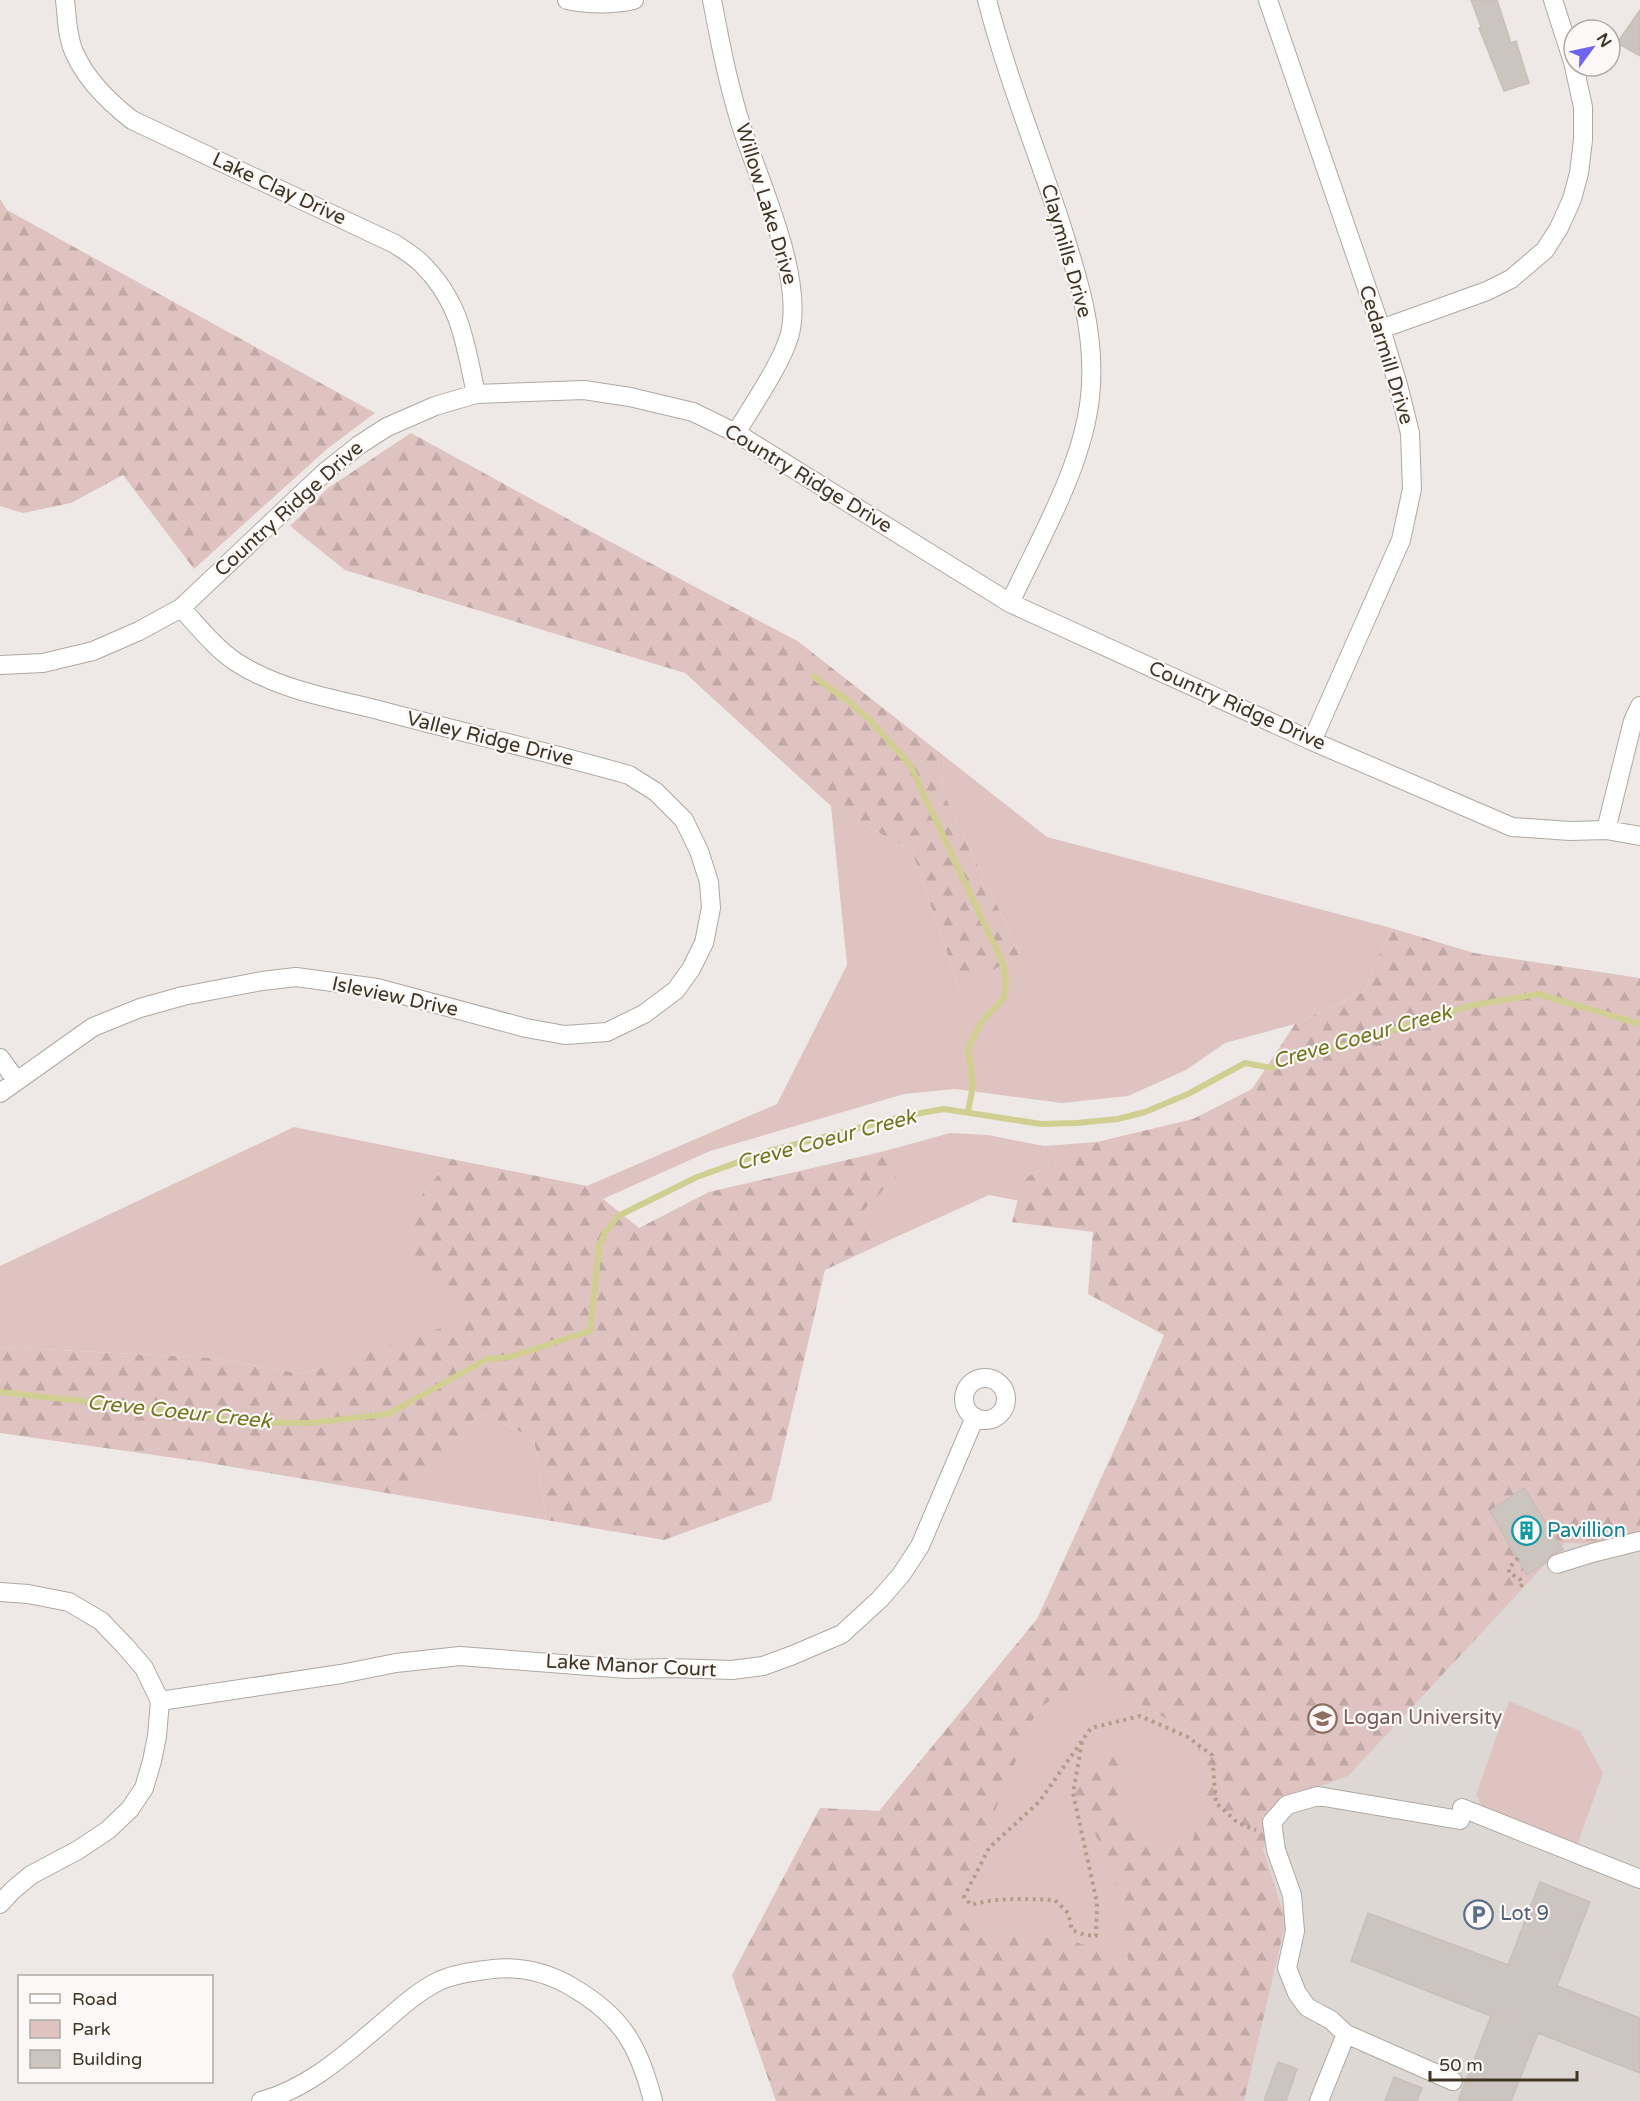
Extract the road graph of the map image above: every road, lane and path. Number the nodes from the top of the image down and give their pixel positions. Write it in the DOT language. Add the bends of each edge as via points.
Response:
graph roads {
  1 [pos="65,0"];
  2 [pos="567,0"];
  3 [pos="634,0"];
  4 [pos="712,0"];
  5 [pos="987,0"];
  6 [pos="1268,0"];
  7 [pos="1553,0"];
  8 [pos="1562,28"];
  9 [pos="1576,78"];
  10 [pos="1381,329"];
  11 [pos="477,394"];
  12 [pos="736,433"];
  13 [pos="1010,603"];
  14 [pos="181,608"];
  15 [pos="0,665"];
  16 [pos="1640,706"];
  17 [pos="1312,741"];
  18 [pos="1606,830"];
  19 [pos="1640,836"];
  20 [pos="704,943"];
  21 [pos="0,1058"];
  22 [pos="16,1080"];
  23 [pos="0,1093"];
  24 [pos="975,1417"];
  25 [pos="1640,1541"];
  26 [pos="1518,1558"];
  27 [pos="1557,1564"];
  28 [pos="1519,1589"];
  29 [pos="0,1592"];
  30 [pos="160,1701"];
  31 [pos="1082,1742"];
  32 [pos="1274,1836"];
  33 [pos="1640,1879"];
  34 [pos="0,1904"];
  35 [pos="1346,2034"];
  36 [pos="1453,2081"];
  37 [pos="261,2101"];
  38 [pos="653,2101"];
  39 [pos="1319,2101"];
  1 -- 11 [label="street, Lake Clay Drive" via="74,51 108,101 132,120 395,244 421,262 450,298 459,319"];
  2 -- 3 [label="street" via="605,5"];
  4 -- 12 [label="street, Willow Lake Drive" via="741,124 779,236 793,299 789,337"];
  5 -- 13 [label="street, Claymills Drive" via="997,40 1072,258 1086,309 1092,357 1090,398 1066,485"];
  6 -- 10 [label="street, Cedarmill Drive"];
  7 -- 8 [label="street"];
  9 -- 10 [label="street" via="1583,140 1579,173 1572,199 1545,250 1495,288"];
  10 -- 17 [label="street, Cedarmill Drive" via="1410,433 1412,489 1401,540"];
  11 -- 12 [label="street, Country Ridge Drive" via="584,390 693,412"];
  11 -- 14 [label="street, Country Ridge Drive" via="435,406 358,445"];
  12 -- 13 [label="street, Country Ridge Drive"];
  13 -- 17 [label="street, Country Ridge Drive"];
  14 -- 15 [label="street, Country Ridge Drive" via="139,632 93,651 43,663"];
  14 -- 20 [label="street, Valley Ridge Drive" via="236,661 274,682 319,697 601,767 629,776 656,792 684,820 709,882 711,908"];
  16 -- 18 [label="street"];
  17 -- 18 [label="street, Country Ridge Drive" via="1512,827"];
  18 -- 19 [label="street, Country Ridge Drive"];
  20 -- 22 [label="street, Isleview Drive" via="676,990 644,1014 608,1032 565,1035 377,988 296,977 183,996 140,1008 93,1027"];
  21 -- 22 [label="street"];
  22 -- 23 [label="street, Isleview Drive"];
  24 -- 30 [label="street, Lake Manor Court" via="920,1546 901,1575 842,1634 764,1666 732,1670 628,1669 460,1656"];
  25 -- 27 [label="street"];
  26 -- 28 [label="path" via="1509,1573 1523,1583"];
  29 -- 30 [label="street" via="69,1602 101,1621 144,1668"];
  30 -- 34 [label="street" via="153,1761 144,1788 130,1809 78,1850 31,1875"];
  31 -- 31 [label="path" via="1039,1802 989,1848 964,1897 971,1905 1015,1899 1055,1900 1068,1913 1072,1929 1096,1936 1097,1903 1074,1793"];
  31 -- 32 [label="path" via="1091,1728 1140,1716 1188,1737 1212,1755 1216,1803 1238,1823"];
  32 -- 33 [label="street" via="1272,1822 1287,1805 1318,1796 1461,1814"];
  32 -- 35 [label="street" via="1292,1895 1295,1931 1287,1968 1307,2007"];
  35 -- 36 [label="street"];
  35 -- 39 [label="street"];
  37 -- 38 [label="street" via="277,2097 328,2067 419,1992 442,1980 499,1968 526,1969 560,1980 617,2020 636,2048"];
}
